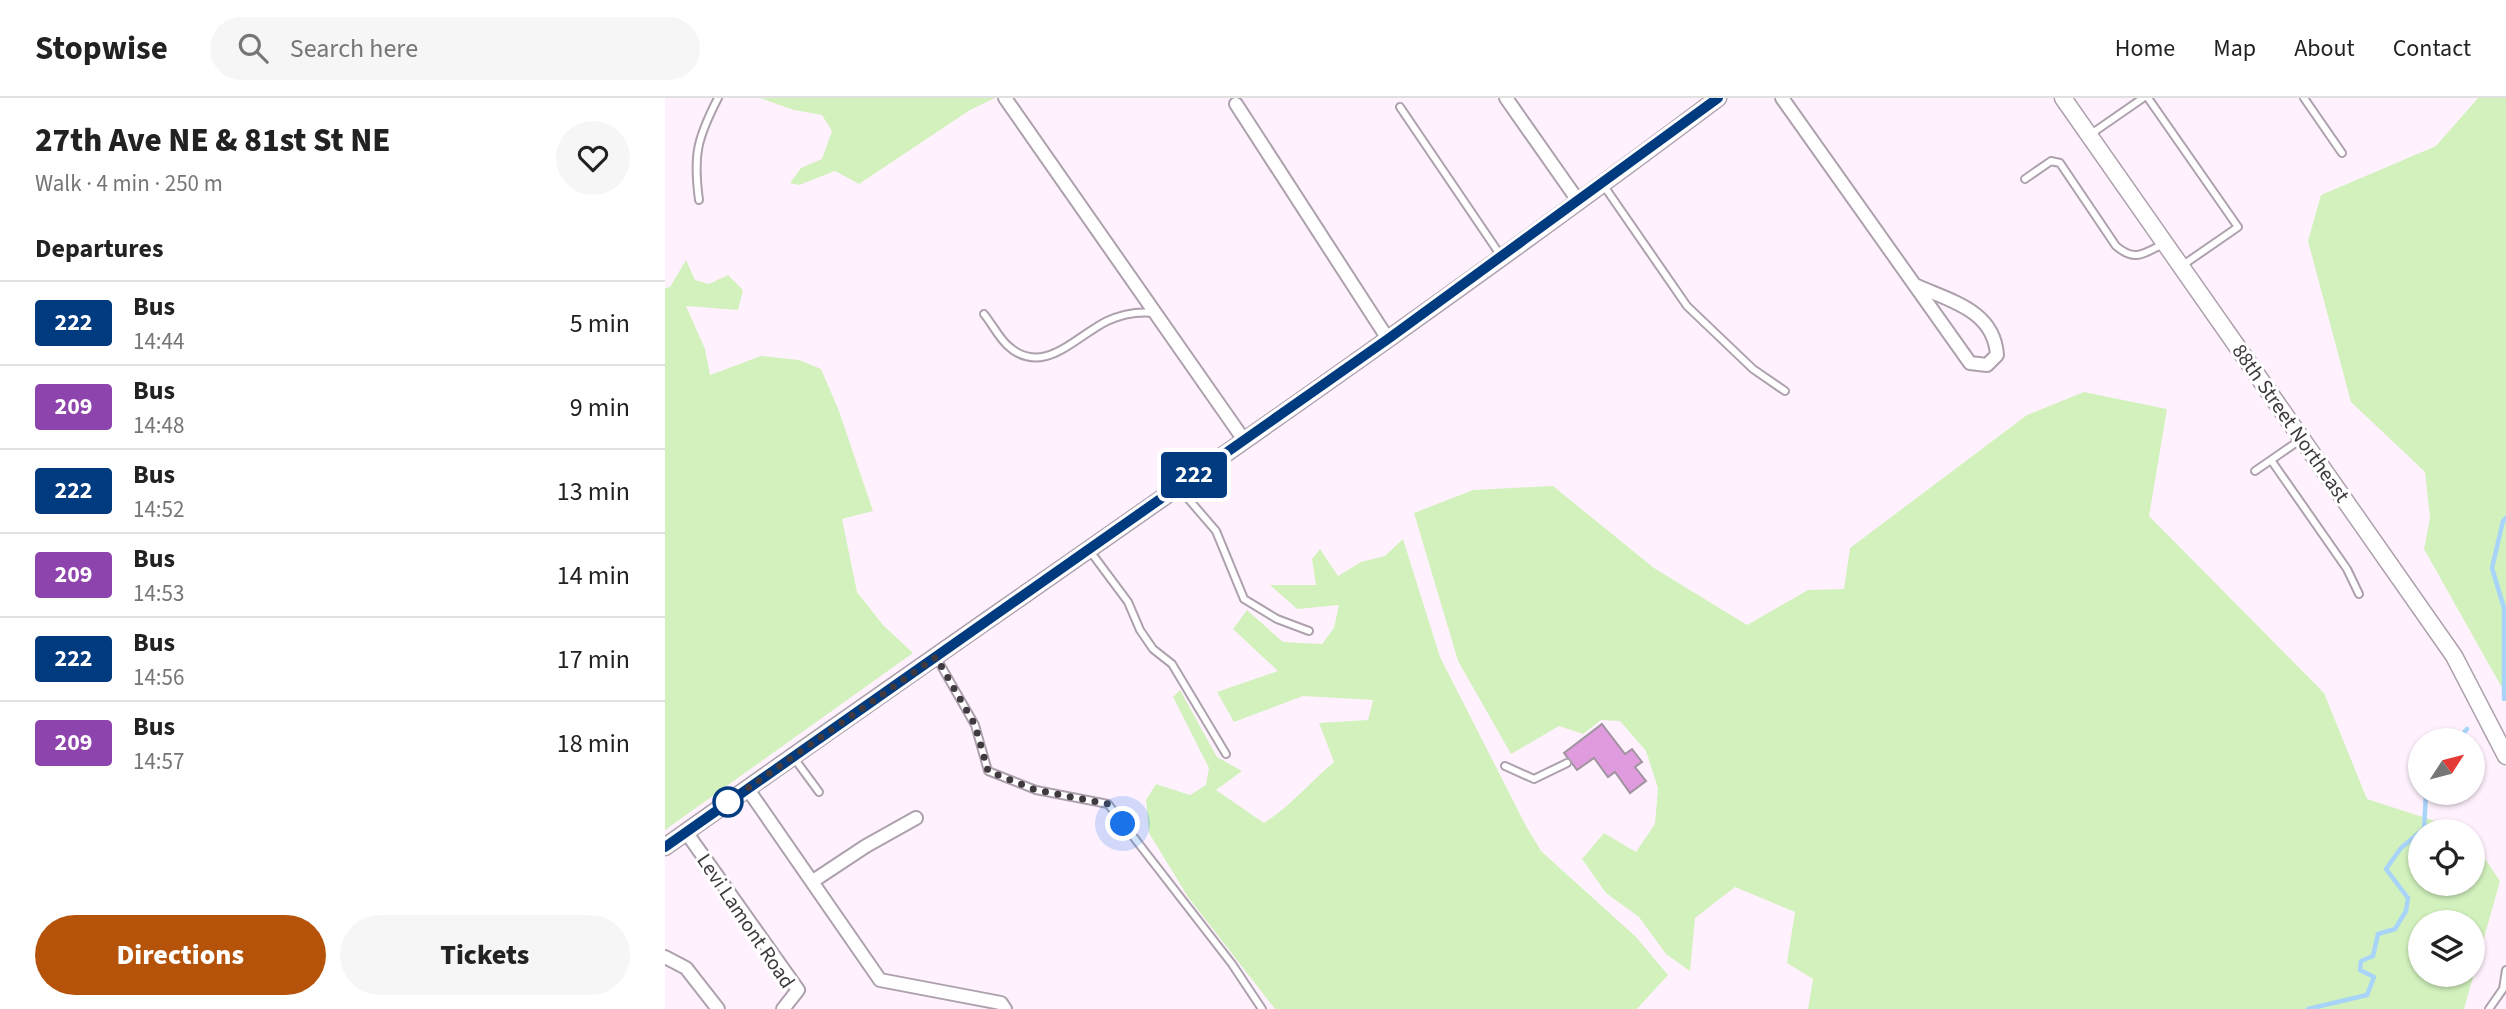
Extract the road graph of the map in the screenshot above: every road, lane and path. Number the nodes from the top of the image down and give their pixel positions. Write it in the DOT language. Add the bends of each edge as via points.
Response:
graph roads {
  1 [pos="718,98"];
  2 [pos="1005,98"];
  3 [pos="1506,98"];
  4 [pos="1718,98"];
  5 [pos="1783,98"];
  6 [pos="2063,98"];
  7 [pos="2145,98"];
  8 [pos="2304,98"];
  9 [pos="1236,104"];
  10 [pos="1400,107"];
  11 [pos="2089,135"];
  12 [pos="2342,153"];
  13 [pos="2025,179"];
  14 [pos="1602,185"];
  15 [pos="699,200"];
  16 [pos="1579,202"];
  17 [pos="2165,243"];
  18 [pos="1502,257"];
  19 [pos="2181,267"];
  20 [pos="1915,285"];
  21 [pos="984,314"];
  22 [pos="1156,314"];
  23 [pos="1388,339"];
  24 [pos="1785,391"];
  25 [pos="2302,439"];
  26 [pos="1244,440"];
  27 [pos="2271,460"];
  28 [pos="2255,471"];
  29 [pos="1178,487"];
  30 [pos="1089,549"];
  31 [pos="2359,594"];
  32 [pos="1309,631"];
  33 [pos="936,657"];
  34 [pos="1226,754"];
  35 [pos="2506,756"];
  36 [pos="793,757"];
  37 [pos="1567,763"];
  38 [pos="1505,766"];
  39 [pos="747,788"];
  40 [pos="819,792"];
  41 [pos="916,818"];
  42 [pos="686,832"];
  43 [pos="665,847"];
  44 [pos="813,881"];
  45 [pos="665,957"];
  46 [pos="2506,970"];
  47 [pos="1003,1006"];
  48 [pos="718,1009"];
  49 [pos="783,1009"];
  50 [pos="1262,1009"];
  51 [pos="2489,1009"];
  1 -- 15 [label="lane" via="694,163"];
  2 -- 22 [label="street"];
  3 -- 16 [label="street"];
  4 -- 14 [label="street"];
  5 -- 20 [label="street"];
  6 -- 11 [label="street, 88th Street Northeast"];
  7 -- 11 [label="lane"];
  7 -- 19 [label="lane" via="2238,227"];
  8 -- 12 [label="lane"];
  9 -- 23 [label="street"];
  10 -- 18 [label="lane"];
  11 -- 17 [label="street, 88th Street Northeast"];
  13 -- 17 [label="lane" via="2051,162 2060,163 2127,256 2138,256"];
  14 -- 16 [label="street"];
  14 -- 24 [label="lane" via="1687,306 1753,369"];
  16 -- 18 [label="street"];
  17 -- 19 [label="street, 88th Street Northeast"];
  18 -- 23 [label="street"];
  19 -- 25 [label="street, 88th Street Northeast"];
  20 -- 20 [label="street" via="1970,363 1987,365 1997,355 1990,328 1976,312"];
  21 -- 22 [label="lane" via="1007,345 1023,356 1040,359 1107,321 1123,315"];
  22 -- 26 [label="street"];
  23 -- 26 [label="street"];
  25 -- 27 [label="lane"];
  25 -- 35 [label="street, 88th Street Northeast" via="2454,656"];
  26 -- 29 [label="street"];
  27 -- 28 [label="lane"];
  27 -- 31 [label="lane" via="2347,569"];
  29 -- 30 [label="street"];
  29 -- 32 [label="lane" via="1216,531 1244,599 1277,620"];
  30 -- 33 [label="street"];
  30 -- 34 [label="lane" via="1128,602 1153,649 1172,664"];
  33 -- 36 [label="street"];
  33 -- 50 [label="lane" via="975,725 988,771 1036,790 1108,804"];
  36 -- 39 [label="street"];
  36 -- 40 [label="lane"];
  37 -- 38 [label="lane" via="1534,779"];
  39 -- 42 [label="street"];
  39 -- 44 [label="street"];
  41 -- 44 [label="street"];
  42 -- 43 [label="street"];
  42 -- 49 [label="street, Levi Lamont Road" via="798,990"];
  44 -- 47 [label="street" via="880,980"];
  45 -- 48 [label="street" via="686,968"];
  46 -- 51 [label="lane" via="2503,989"];
}
